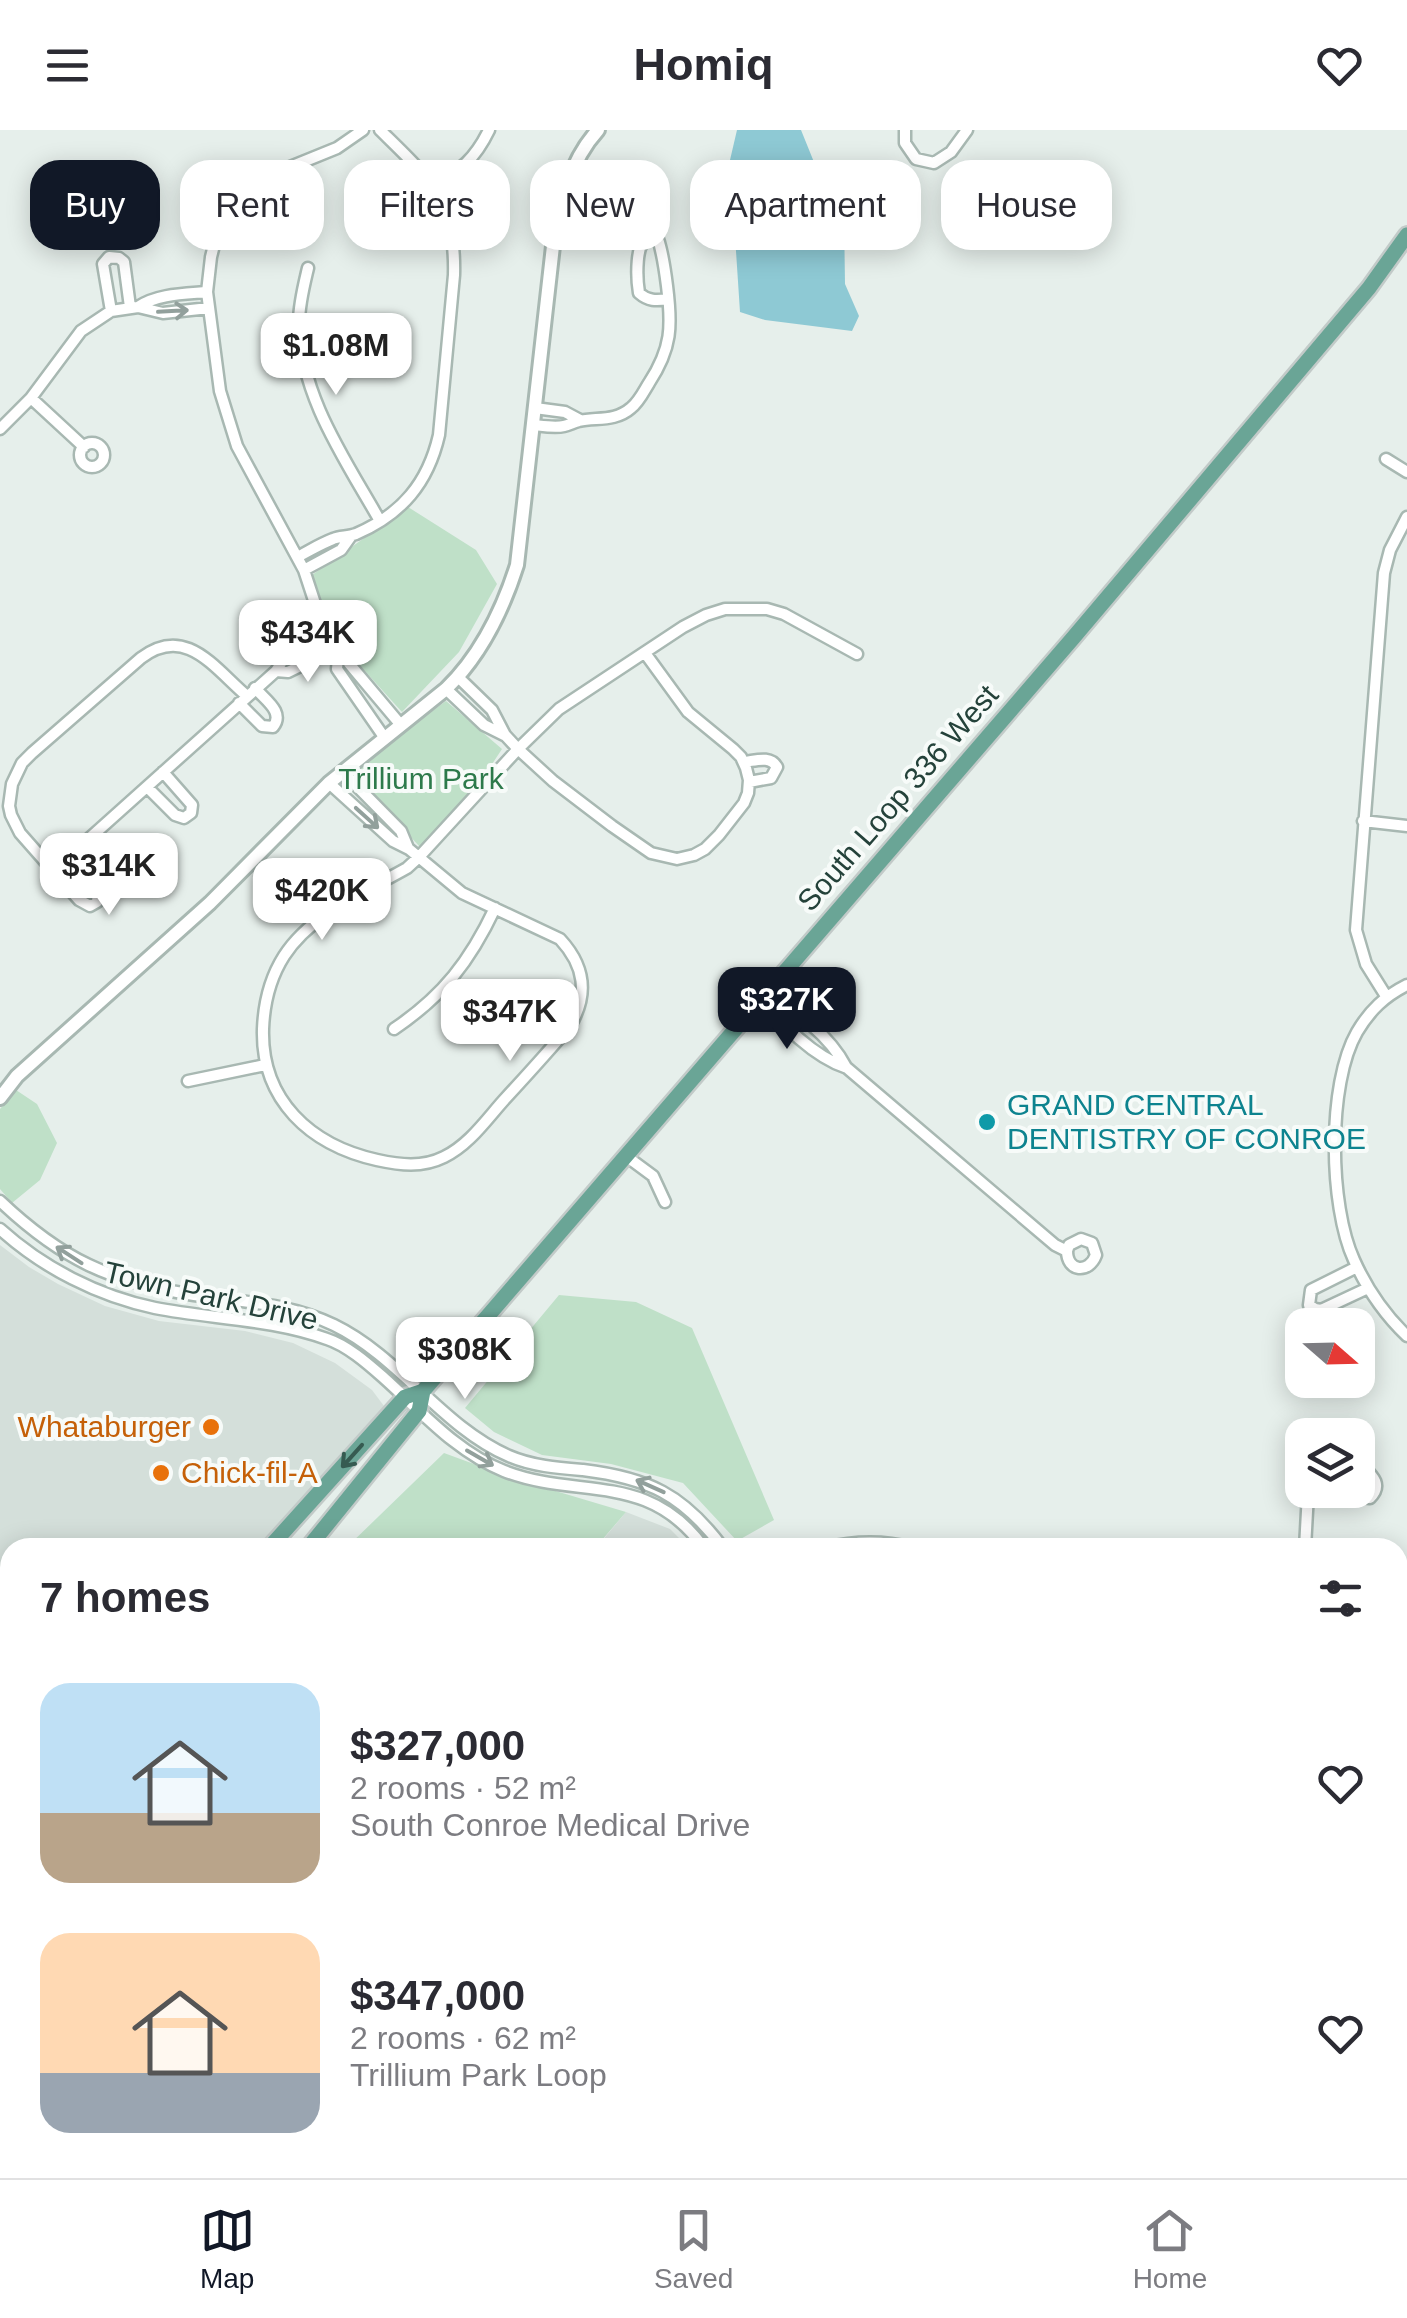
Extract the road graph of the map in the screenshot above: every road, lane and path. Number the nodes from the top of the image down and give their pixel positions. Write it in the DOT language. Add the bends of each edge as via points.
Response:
graph roads {
  1 [pos="363,130"];
  2 [pos="380,130"];
  3 [pos="489,130"];
  4 [pos="598,130"];
  5 [pos="905,130"];
  6 [pos="966,130"];
  7 [pos="409,160"];
  8 [pos="470,160"];
  9 [pos="1407,235"];
  10 [pos="455,250"];
  11 [pos="308,268"];
  12 [pos="207,292"];
  13 [pos="668,299"];
  14 [pos="134,307"];
  15 [pos="208,308"];
  16 [pos="111,311"];
  17 [pos="31,398"];
  18 [pos="535,408"];
  19 [pos="580,420"];
  20 [pos="533,425"];
  21 [pos="0,429"];
  22 [pos="84,447"];
  23 [pos="1386,458"];
  24 [pos="1407,472"];
  25 [pos="1407,518"];
  26 [pos="380,521"];
  27 [pos="351,536"];
  28 [pos="297,557"];
  29 [pos="304,570"];
  30 [pos="326,637"];
  31 [pos="645,653"];
  32 [pos="335,654"];
  33 [pos="857,654"];
  34 [pos="276,671"];
  35 [pos="458,677"];
  36 [pos="446,690"];
  37 [pos="247,696"];
  38 [pos="400,724"];
  39 [pos="505,736"];
  40 [pos="384,737"];
  41 [pos="518,749"];
  42 [pos="744,762"];
  43 [pos="342,771"];
  44 [pos="163,772"];
  45 [pos="328,782"];
  46 [pos="749,782"];
  47 [pos="147,787"];
  48 [pos="1363,821"];
  49 [pos="1407,826"];
  50 [pos="409,849"];
  51 [pos="68,857"];
  52 [pos="420,858"];
  53 [pos="54,870"];
  54 [pos="496,908"];
  55 [pos="1407,985"];
  56 [pos="764,996"];
  57 [pos="1386,996"];
  58 [pos="394,1029"];
  59 [pos="265,1065"];
  60 [pos="17,1076"];
  61 [pos="188,1082"];
  62 [pos="0,1088"];
  63 [pos="0,1098"];
  64 [pos="626,1156"];
  65 [pos="0,1201"];
  66 [pos="665,1202"];
  67 [pos="0,1229"];
  68 [pos="1067,1251"];
  69 [pos="1358,1266"];
  70 [pos="1368,1288"];
  71 [pos="1407,1336"];
  72 [pos="422,1392"];
  73 [pos="405,1396"];
  74 [pos="419,1411"];
  75 [pos="536,1464"];
  76 [pos="533,1480"];
  77 [pos="1307,1508"];
  78 [pos="277,1538"];
  79 [pos="316,1538"];
  80 [pos="695,1538"];
  81 [pos="715,1538"];
  82 [pos="1306,1538"];
  1 -- 12 [label="street" via="268,176 244,196 215,241"];
  2 -- 7 [label="street"];
  3 -- 8 [label="street"];
  4 -- 18 [label="street" via="582,147 562,196"];
  5 -- 6 [label="street" via="916,159 934,163"];
  9 -- 56 [label="main road, South Loop 336 West" via="1264,413"];
  10 -- 26 [label="street" via="434,454 404,504"];
  11 -- 26 [label="street" via="299,322 310,389"];
  12 -- 14 [label="street"];
  12 -- 15 [label="street"];
  13 -- 13 [label="street" via="658,240 651,236 638,254 639,293"];
  13 -- 19 [label="street" via="670,336 639,398 621,414"];
  14 -- 15 [label="street, one-way" via="163,313"];
  14 -- 16 [label="street"];
  14 -- 16 [label="street" via="124,262 110,257 103,264"];
  15 -- 28 [label="street" via="236,446"];
  16 -- 17 [label="street" via="81,331"];
  17 -- 21 [label="street"];
  17 -- 22 [label="street"];
  18 -- 19 [label="street"];
  18 -- 20 [label="street"];
  19 -- 20 [label="street" via="562,427"];
  20 -- 35 [label="street" via="518,566 496,620"];
  23 -- 24 [label="street"];
  25 -- 48 [label="street" via="1384,573"];
  26 -- 27 [label="street"];
  27 -- 28 [label="street"];
  27 -- 29 [label="street" via="341,550"];
  28 -- 29 [label="street"];
  29 -- 30 [label="street"];
  30 -- 32 [label="street"];
  30 -- 34 [label="street" via="283,660"];
  31 -- 33 [label="street" via="706,615 748,608 784,614"];
  31 -- 41 [label="street" via="559,708"];
  31 -- 42 [label="street" via="688,712"];
  32 -- 34 [label="street"];
  32 -- 38 [label="street"];
  32 -- 40 [label="street" via="337,669"];
  34 -- 37 [label="street"];
  35 -- 36 [label="street"];
  35 -- 39 [label="street" via="492,710"];
  36 -- 38 [label="street"];
  36 -- 39 [label="street"];
  37 -- 44 [label="street"];
  37 -- 53 [label="street" via="189,648 159,647 32,753 16,772 9,806 14,824"];
  38 -- 40 [label="street"];
  39 -- 41 [label="street"];
  40 -- 43 [label="street"];
  41 -- 46 [label="street" via="601,818 665,857 705,849 744,803"];
  41 -- 52 [label="street"];
  42 -- 46 [label="street"];
  42 -- 46 [label="street" via="768,759 777,768 771,778"];
  43 -- 45 [label="street"];
  43 -- 50 [label="street" via="401,831"];
  44 -- 47 [label="street"];
  44 -- 47 [label="street" via="192,805 188,816 175,815"];
  45 -- 50 [label="street, one-way"];
  45 -- 60 [label="street" via="210,903"];
  47 -- 51 [label="street"];
  48 -- 49 [label="street"];
  48 -- 57 [label="street" via="1356,930"];
  50 -- 52 [label="street"];
  51 -- 53 [label="street"];
  51 -- 53 [label="street" via="98,891 97,902 79,900"];
  52 -- 54 [label="street" via="462,893"];
  52 -- 59 [label="street" via="312,926 286,953 267,997"];
  54 -- 58 [label="street" via="478,945 443,989"];
  54 -- 59 [label="street" via="560,939 579,968 582,996 570,1026 459,1148 415,1165 351,1154 302,1124"];
  55 -- 57 [label="street"];
  56 -- 64 [label="main road, South Loop 336 West"];
  56 -- 68 [label="street" via="772,1014 829,1062 847,1068"];
  57 -- 69 [label="street" via="1358,1030 1340,1085 1338,1204"];
  59 -- 61 [label="street"];
  60 -- 62 [label="street"];
  60 -- 63 [label="street"];
  64 -- 66 [label="street" via="653,1176"];
  64 -- 72 [label="main road, South Loop 336 West"];
  72 -- 65 [label="street, Town Park Drive, one-way" via="333,1324 280,1306 163,1289 96,1270"];
  67 -- 73 [label="street, Town Park Drive" via="96,1290 154,1308 328,1339"];
  69 -- 70 [label="street"];
  69 -- 70 [label="street" via="1311,1290 1310,1305 1321,1310"];
  70 -- 71 [label="street"];
  72 -- 73 [label="main road"];
  72 -- 74 [label="main road"];
  72 -- 75 [label="street, Town Park Drive" via="482,1442"];
  73 -- 74 [label="street, Town Park Drive"];
  73 -- 78 [label="main road, one-way"];
  74 -- 76 [label="street, Town Park Drive, one-way" via="481,1460"];
  74 -- 79 [label="main road"];
  75 -- 76 [label="street"];
  81 -- 75 [label="street, Town Park Drive, one-way" via="685,1506 653,1486"];
  76 -- 80 [label="street, Town Park Drive" via="643,1499"];
  77 -- 82 [label="street"];
}
